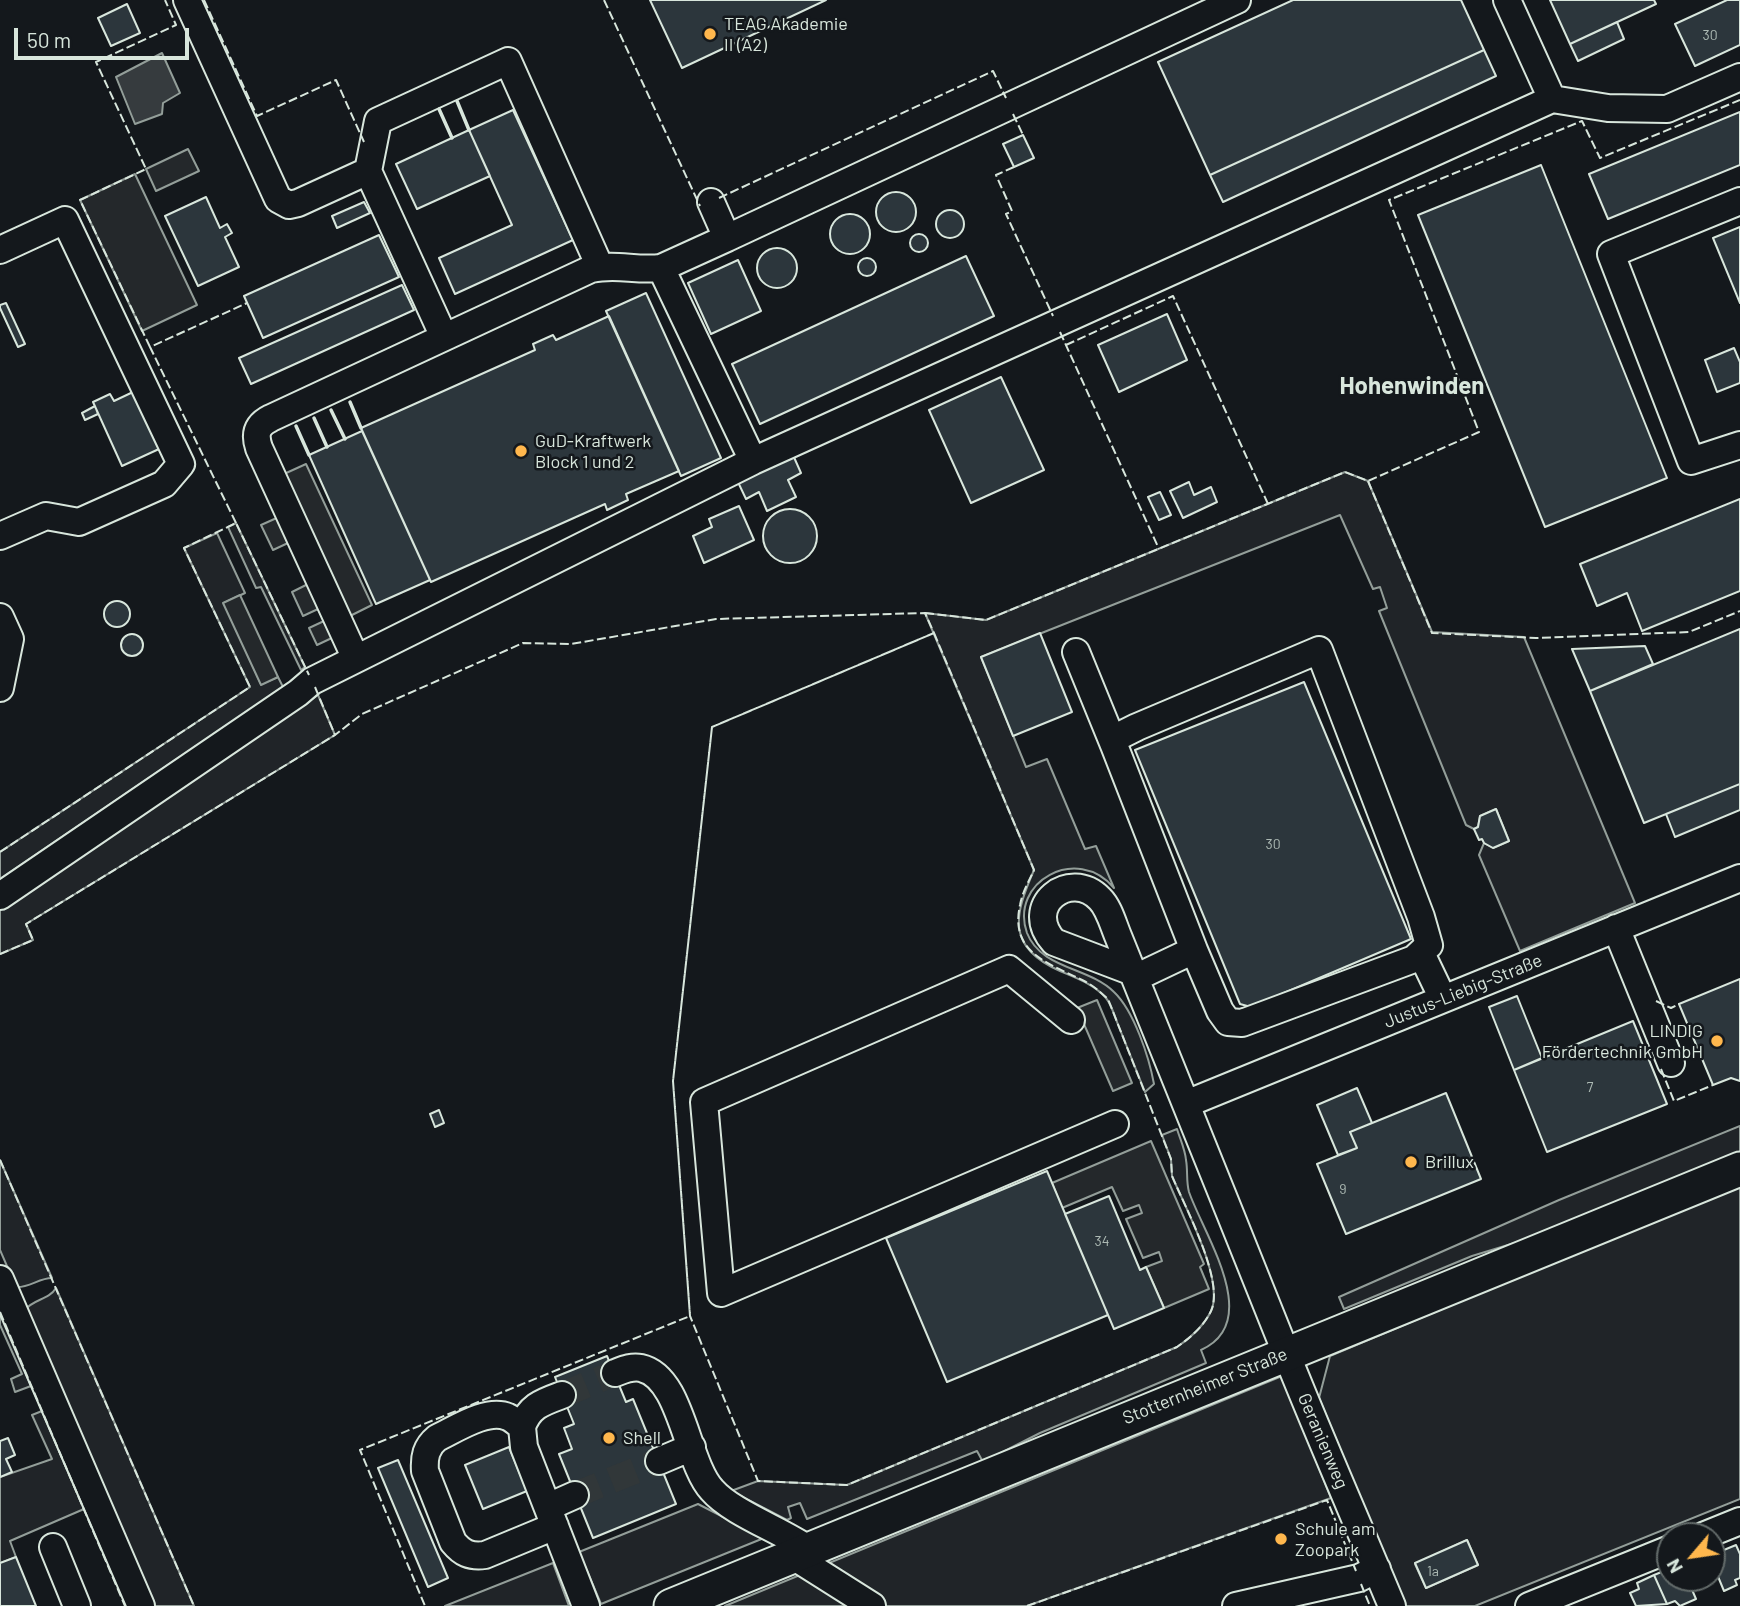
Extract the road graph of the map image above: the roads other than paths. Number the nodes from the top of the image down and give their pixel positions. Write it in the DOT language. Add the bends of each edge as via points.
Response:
graph roads {
  1 [pos="187,0"];
  2 [pos="1237,0"];
  3 [pos="1507,0"];
  4 [pos="1740,78"];
  5 [pos="1552,99"];
  6 [pos="368,171"];
  7 [pos="1740,201"];
  8 [pos="711,202"];
  9 [pos="727,238"];
  10 [pos="0,250"];
  11 [pos="600,267"];
  12 [pos="661,268"];
  13 [pos="444,337"];
  14 [pos="1740,445"];
  15 [pos="753,461"];
  16 [pos="0,537"];
  17 [pos="0,617"];
  18 [pos="1076,652"];
  19 [pos="356,659"];
  20 [pos="0,688"];
  21 [pos="1114,745"];
  22 [pos="1740,878"];
  23 [pos="0,896"];
  24 [pos="1616,929"];
  25 [pos="1194,950"];
  26 [pos="1421,953"];
  27 [pos="1443,999"];
  28 [pos="1071,1020"];
  29 [pos="1671,1063"];
  30 [pos="1186,1104"];
  31 [pos="1115,1124"];
  32 [pos="1740,1169"];
  33 [pos="0,1279"];
  34 [pos="1286,1353"];
  35 [pos="615,1373"];
  36 [pos="562,1395"];
  37 [pos="523,1427"];
  38 [pos="692,1447"];
  39 [pos="659,1461"];
  40 [pos="575,1495"];
  41 [pos="551,1517"];
  42 [pos="53,1547"];
  43 [pos="801,1552"];
  44 [pos="1656,1555"];
  45 [pos="1377,1569"];
  46 [pos="77,1606"];
  47 [pos="141,1606"];
  48 [pos="586,1606"];
  49 [pos="671,1606"];
  50 [pos="872,1606"];
  51 [pos="1236,1606"];
  52 [pos="1392,1606"];
  53 [pos="1529,1606"];
  1 -- 6 [label="street" via="278,199 289,205 298,203"];
  2 -- 9 [label="street"];
  3 -- 5 [label="street"];
  4 -- 5 [label="street" via="1667,109 1608,108"];
  5 -- 15 [label="street"];
  6 -- 11 [label="street" via="378,121 508,61"];
  6 -- 13 [label="street"];
  7 -- 14 [label="street" via="1611,254 1691,461"];
  8 -- 9 [label="street"];
  9 -- 12 [label="street"];
  10 -- 16 [label="street" via="65,220 181,464 164,484 79,522 46,516"];
  11 -- 12 [label="street"];
  11 -- 13 [label="street"];
  12 -- 15 [label="street"];
  13 -- 19 [label="street" via="264,422 256,432 259,448"];
  15 -- 19 [label="street"];
  17 -- 20 [label="street" via="10,639"];
  18 -- 21 [label="street"];
  19 -- 23 [label="street" via="312,681"];
  21 -- 25 [label="street"];
  21 -- 26 [label="street" via="1119,736 1137,727 1319,650 1422,918 1429,946"];
  22 -- 24 [label="street, Justus-Liebig-Straße"];
  24 -- 27 [label="street, Justus-Liebig-Straße"];
  24 -- 29 [label="street"];
  25 -- 26 [label="street" via="1220,1011 1228,1022 1242,1023"];
  25 -- 30 [label="street" via="1134,975"];
  26 -- 27 [label="street"];
  27 -- 30 [label="street, Justus-Liebig-Straße"];
  28 -- 31 [label="street" via="1009,969 704,1102 721,1293"];
  30 -- 34 [label="street"];
  32 -- 34 [label="main road, Stotternheimer Straße"];
  33 -- 47 [label="street"];
  34 -- 43 [label="main road, Stotternheimer Straße"];
  34 -- 45 [label="street, Geranienweg"];
  35 -- 38 [label="street" via="628,1368 652,1373 670,1395"];
  36 -- 37 [label="street" via="531,1409"];
  37 -- 41 [label="street" via="524,1447"];
  37 -- 41 [label="street" via="496,1415 437,1437 426,1451 425,1471 453,1542 467,1554 485,1555"];
  38 -- 39 [label="street"];
  38 -- 43 [label="street" via="706,1483 720,1498 793,1538"];
  40 -- 41 [label="street"];
  41 -- 48 [label="street"];
  42 -- 46 [label="street"];
  43 -- 49 [label="main road, Stotternheimer Straße"];
  43 -- 50 [label="street"];
  44 -- 53 [label="street"];
  45 -- 51 [label="street" via="1359,1578"];
  45 -- 52 [label="street, Geranienweg"];
}
